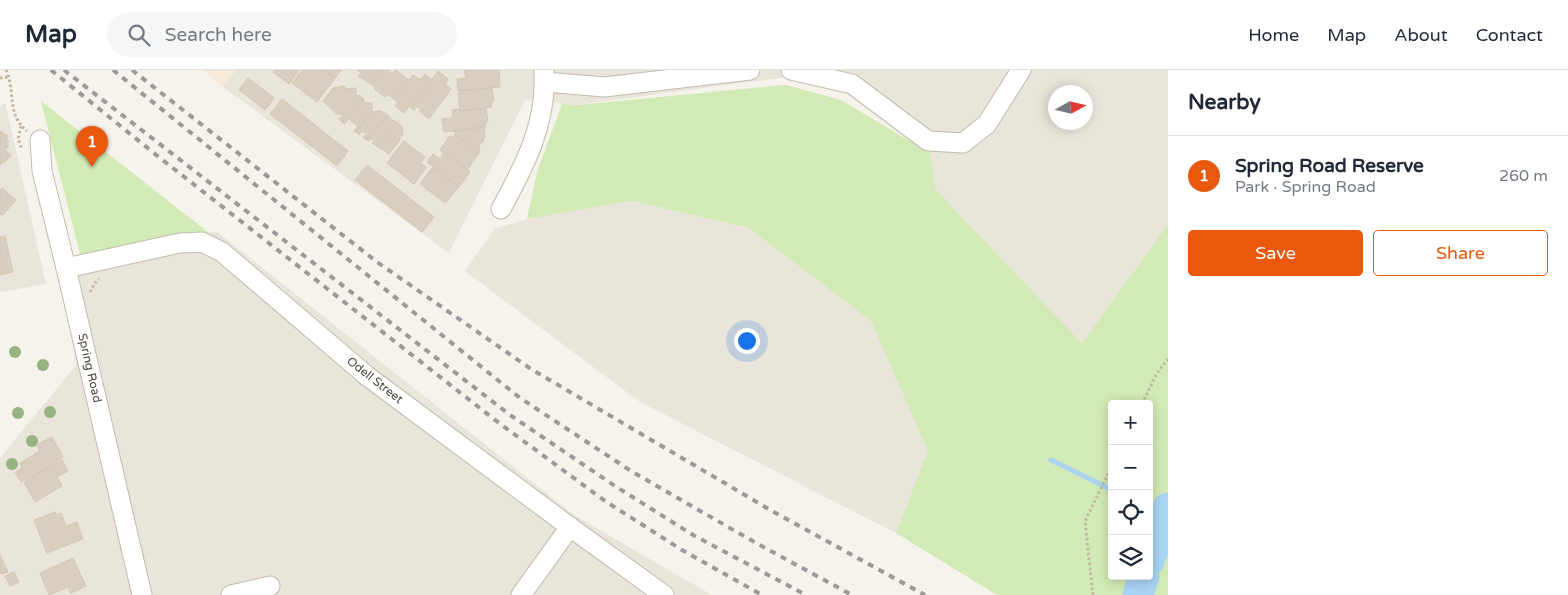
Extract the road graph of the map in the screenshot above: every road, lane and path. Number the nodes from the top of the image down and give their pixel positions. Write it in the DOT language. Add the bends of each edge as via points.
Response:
graph roads {
  1 [pos="6,70"];
  2 [pos="750,70"];
  3 [pos="791,70"];
  4 [pos="1021,70"];
  5 [pos="544,76"];
  6 [pos="9,77"];
  7 [pos="0,78"];
  8 [pos="40,140"];
  9 [pos="501,209"];
  10 [pos="66,268"];
  11 [pos="101,278"];
  12 [pos="77,315"];
  13 [pos="1168,359"];
  14 [pos="1144,400"];
  15 [pos="1108,474"];
  16 [pos="570,527"];
  17 [pos="270,586"];
  18 [pos="142,595"];
  19 [pos="231,595"];
  20 [pos="521,595"];
  21 [pos="664,595"];
  22 [pos="1093,595"];
  1 -- 6 [label="path"];
  2 -- 5 [label="street" via="604,88"];
  3 -- 4 [label="street" via="852,84 928,140 963,143 987,124"];
  5 -- 9 [label="street" via="542,115 523,170"];
  6 -- 7 [label="path"];
  6 -- 8 [label="path" via="16,120"];
  8 -- 10 [label="street, Spring Road" via="42,171"];
  10 -- 12 [label="street, Spring Road"];
  10 -- 16 [label="street, Odell Street" via="180,243 202,242 222,252 367,376"];
  11 -- 12 [label="path" via="90,291 89,311"];
  12 -- 18 [label="street, Spring Road"];
  13 -- 14 [label="path"];
  15 -- 22 [label="path" via="1085,521"];
  16 -- 20 [label="street"];
  16 -- 21 [label="street, Odell Street"];
  17 -- 19 [label="street"];
}
